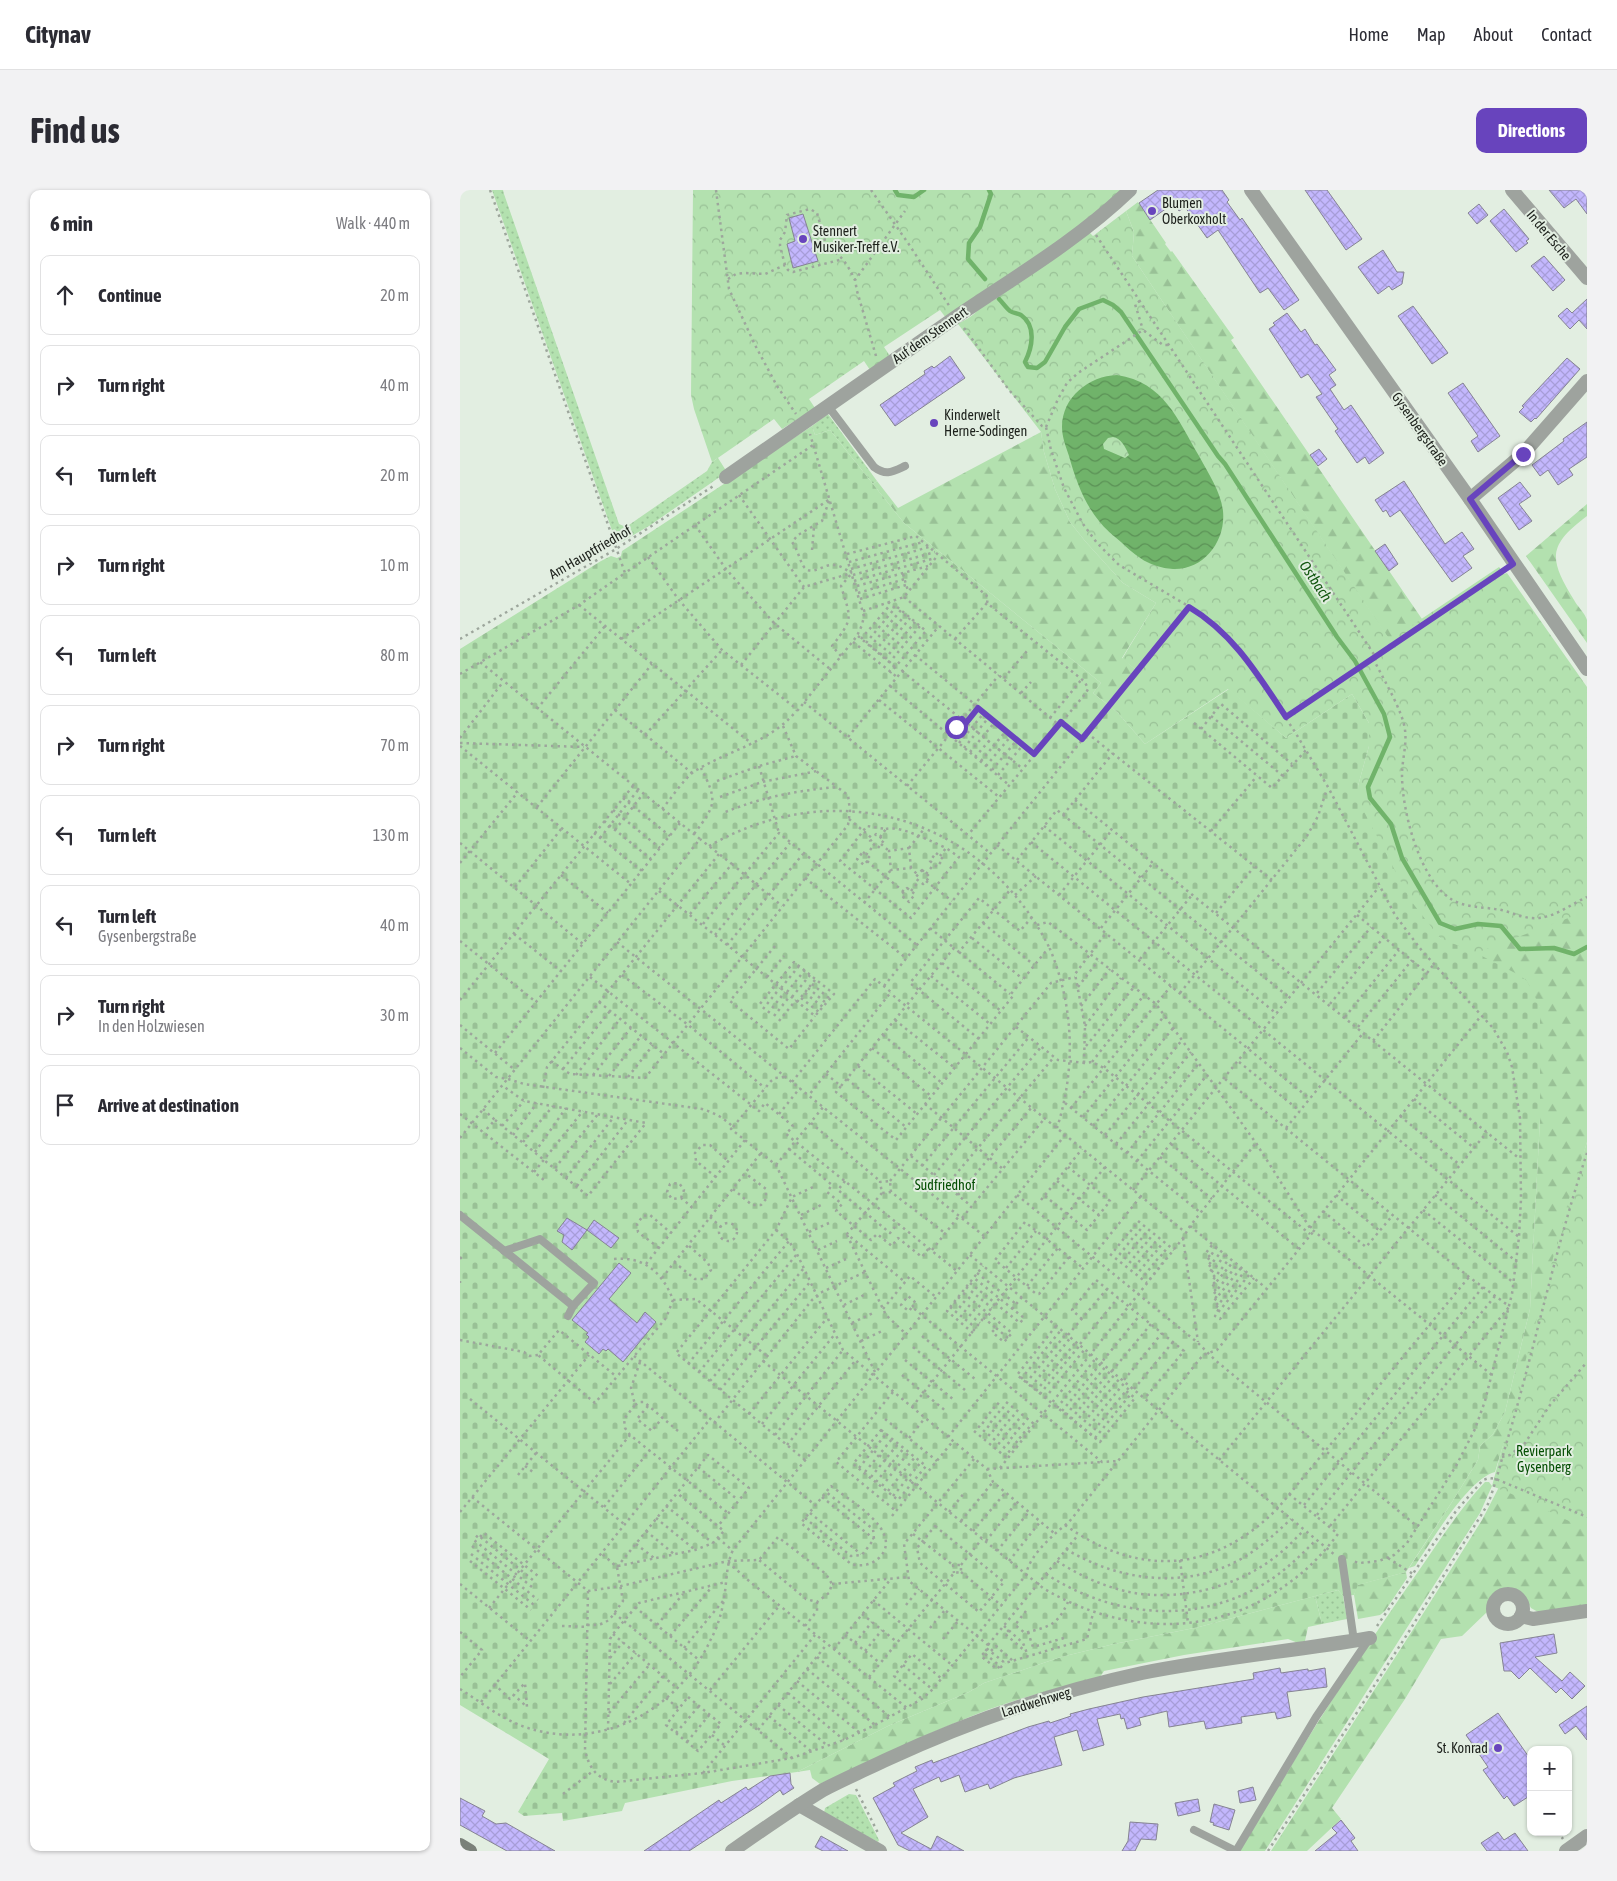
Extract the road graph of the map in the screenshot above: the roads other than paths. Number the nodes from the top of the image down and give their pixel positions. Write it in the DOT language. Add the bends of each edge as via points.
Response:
graph roads {
  1 [pos="1130,190"];
  2 [pos="1251,190"];
  3 [pos="1512,190"];
  4 [pos="1587,278"];
  5 [pos="1587,381"];
  6 [pos="828,406"];
  7 [pos="904,466"];
  8 [pos="726,477"];
  9 [pos="1470,499"];
  10 [pos="1587,669"];
  11 [pos="460,1215"];
  12 [pos="504,1250"];
  13 [pos="573,1306"];
  14 [pos="568,1316"];
  15 [pos="1342,1559"];
  16 [pos="1587,1611"];
  17 [pos="1521,1616"];
  18 [pos="1370,1638"];
  19 [pos="1354,1641"];
  20 [pos="799,1805"];
  21 [pos="1194,1830"];
  22 [pos="1587,1836"];
  23 [pos="460,1845"];
  24 [pos="470,1851"];
  25 [pos="732,1851"];
  26 [pos="880,1851"];
  27 [pos="1236,1851"];
  28 [pos="1566,1851"];
  1 -- 6 [label="street, Auf dem Stennert" via="1034,266"];
  2 -- 9 [label="street, Gysenbergstraße"];
  3 -- 4 [label="street, In der Esche"];
  5 -- 9 [label="street" via="1523,454"];
  6 -- 7 [label="lane" via="874,467 890,473"];
  6 -- 8 [label="street, Auf dem Stennert"];
  9 -- 10 [label="street, Gysenbergstraße"];
  11 -- 12 [label="lane"];
  12 -- 13 [label="lane"];
  12 -- 13 [label="lane" via="540,1239 594,1283"];
  13 -- 14 [label="lane"];
  15 -- 19 [label="lane"];
  16 -- 17 [label="street" via="1533,1619"];
  18 -- 19 [label="street, Landwehrweg"];
  18 -- 27 [label="lane" via="1316,1717"];
  19 -- 20 [label="street, Landwehrweg" via="1142,1673 1068,1691 951,1731 850,1777"];
  20 -- 25 [label="street, Landwehrweg"];
  20 -- 26 [label="street"];
  21 -- 27 [label="lane"];
  22 -- 28 [label="street"];
  23 -- 24 [label="main road"];
}
